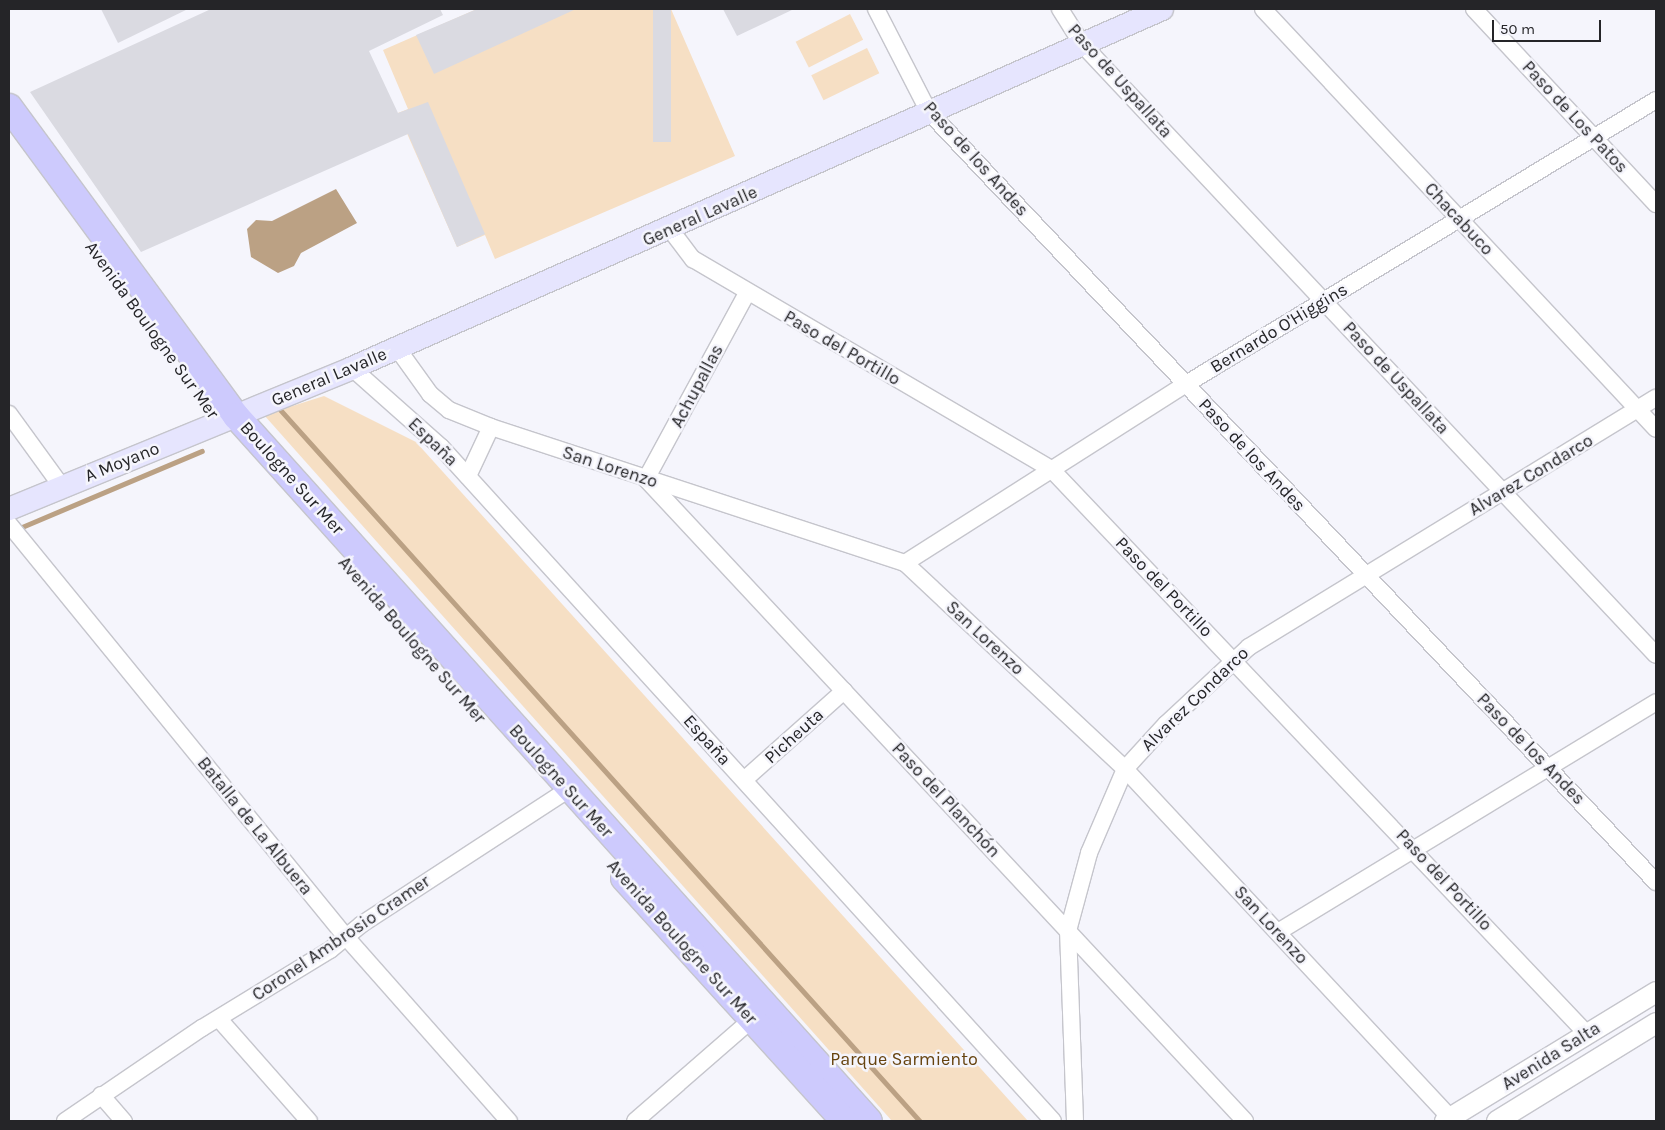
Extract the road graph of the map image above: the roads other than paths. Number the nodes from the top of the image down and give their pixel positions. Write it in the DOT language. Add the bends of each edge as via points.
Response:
graph roads {
  1 [pos="876,9"];
  2 [pos="1060,9"];
  3 [pos="1162,9"];
  4 [pos="1262,9"];
  5 [pos="1474,9"];
  6 [pos="1082,44"];
  7 [pos="1656,100"];
  8 [pos="9,107"];
  9 [pos="929,112"];
  10 [pos="9,135"];
  11 [pos="1594,138"];
  12 [pos="1656,204"];
  13 [pos="1459,218"];
  14 [pos="670,230"];
  15 [pos="747,292"];
  16 [pos="1324,301"];
  17 [pos="396,348"];
  18 [pos="352,368"];
  19 [pos="1186,384"];
  20 [pos="1656,398"];
  21 [pos="1638,409"];
  22 [pos="9,414"];
  23 [pos="228,419"];
  24 [pos="491,427"];
  25 [pos="1656,429"];
  26 [pos="1052,470"];
  27 [pos="468,476"];
  28 [pos="646,479"];
  29 [pos="62,487"];
  30 [pos="1503,492"];
  31 [pos="9,509"];
  32 [pos="9,524"];
  33 [pos="905,563"];
  34 [pos="1366,576"];
  35 [pos="1656,655"];
  36 [pos="1232,660"];
  37 [pos="844,691"];
  38 [pos="1656,702"];
  39 [pos="1548,767"];
  40 [pos="1125,769"];
  41 [pos="744,780"];
  42 [pos="561,794"];
  43 [pos="1415,849"];
  44 [pos="1656,882"];
  45 [pos="1068,931"];
  46 [pos="1278,932"];
  47 [pos="346,937"];
  48 [pos="1656,992"];
  49 [pos="759,1013"];
  50 [pos="219,1019"];
  51 [pos="1656,1023"];
  52 [pos="1587,1034"];
  53 [pos="101,1095"];
  54 [pos="1449,1120"];
  55 [pos="65,1121"];
  56 [pos="124,1121"];
  57 [pos="309,1121"];
  58 [pos="509,1121"];
  59 [pos="635,1121"];
  60 [pos="844,1121"];
  61 [pos="869,1121"];
  62 [pos="1053,1121"];
  63 [pos="1075,1121"];
  64 [pos="1245,1121"];
  65 [pos="1497,1121"];
  1 -- 9 [label="street, Paso de los Andes"];
  2 -- 6 [label="street, Paso de Uspallata"];
  3 -- 6 [label="main road, General Lavalle"];
  4 -- 13 [label="street, Chacabuco"];
  5 -- 11 [label="street, Paso de Los Patos"];
  6 -- 9 [label="main road, General Lavalle"];
  6 -- 16 [label="street, Paso de Uspallata"];
  7 -- 11 [label="street, Bernardo O'Higgins"];
  8 -- 23 [label="main road, Avenida Boulogne Sur Mer"];
  9 -- 14 [label="main road, General Lavalle"];
  9 -- 19 [label="street, Paso de los Andes"];
  10 -- 23 [label="main road, Avenida Boulogne Sur Mer"];
  11 -- 12 [label="street, Paso de Los Patos"];
  11 -- 13 [label="street, Bernardo O'Higgins"];
  13 -- 16 [label="street, Bernardo O'Higgins"];
  13 -- 21 [label="street, Chacabuco"];
  14 -- 15 [label="street, Paso del Portillo" via="693,259"];
  14 -- 17 [label="main road, General Lavalle"];
  15 -- 26 [label="street, Paso del Portillo"];
  15 -- 28 [label="street, Achupallas"];
  16 -- 19 [label="street, Bernardo O'Higgins"];
  16 -- 30 [label="street, Paso de Uspallata"];
  17 -- 18 [label="main road, General Lavalle"];
  17 -- 24 [label="street, San Lorenzo" via="430,394 449,410"];
  18 -- 23 [label="main road, General Lavalle"];
  18 -- 27 [label="street, España" via="418,425"];
  19 -- 26 [label="street, Bernardo O'Higgins"];
  19 -- 34 [label="street, Paso de los Andes"];
  20 -- 21 [label="street, Alvarez Condarco"];
  21 -- 25 [label="street, Chacabuco"];
  21 -- 30 [label="street, Alvarez Condarco"];
  22 -- 29 [label="street"];
  23 -- 29 [label="main road, A Moyano"];
  23 -- 42 [label="main road, Boulogne Sur Mer"];
  24 -- 27 [label="street"];
  24 -- 28 [label="street, San Lorenzo"];
  26 -- 33 [label="street, Bernardo O'Higgins"];
  26 -- 36 [label="street, Paso del Portillo"];
  27 -- 41 [label="street, España"];
  28 -- 33 [label="street, San Lorenzo"];
  28 -- 37 [label="street, Paso del Planchón"];
  29 -- 31 [label="main road, A Moyano"];
  30 -- 34 [label="street, Alvarez Condarco"];
  30 -- 35 [label="street, Paso de Uspallata"];
  32 -- 47 [label="street, Batalla de La Albuera"];
  33 -- 40 [label="street, San Lorenzo"];
  34 -- 36 [label="street, Alvarez Condarco"];
  34 -- 39 [label="street, Paso de los Andes"];
  36 -- 40 [label="street, Alvarez Condarco"];
  36 -- 43 [label="street, Paso del Portillo"];
  37 -- 41 [label="street, Picheuta"];
  37 -- 45 [label="street, Paso del Planchón"];
  38 -- 39 [label="street"];
  39 -- 43 [label="street"];
  39 -- 44 [label="street, Paso de los Andes"];
  40 -- 45 [label="street, Alvarez Condarco" via="1089,853"];
  40 -- 46 [label="street, San Lorenzo"];
  41 -- 62 [label="street, España"];
  42 -- 47 [label="street, Coronel Ambrosio Cramer"];
  42 -- 49 [label="main road, Avenida Boulogne Sur Mer"];
  43 -- 46 [label="street"];
  43 -- 52 [label="street, Paso del Portillo"];
  45 -- 63 [label="street, Alvarez Condarco"];
  45 -- 64 [label="street, Paso del Planchón"];
  46 -- 54 [label="street, San Lorenzo"];
  47 -- 50 [label="street, Coronel Ambrosio Cramer"];
  47 -- 58 [label="street, Batalla de La Albuera"];
  48 -- 52 [label="street, Avenida Salta"];
  49 -- 59 [label="street"];
  49 -- 60 [label="main road, Avenida Boulogne Sur Mer"];
  49 -- 61 [label="main road"];
  50 -- 53 [label="street, Coronel Ambrosio Cramer"];
  50 -- 57 [label="street"];
  51 -- 65 [label="street, Avenida Salta"];
  52 -- 54 [label="street, Avenida Salta"];
  53 -- 55 [label="street, Coronel Ambrosio Cramer"];
  53 -- 56 [label="street"];
}
